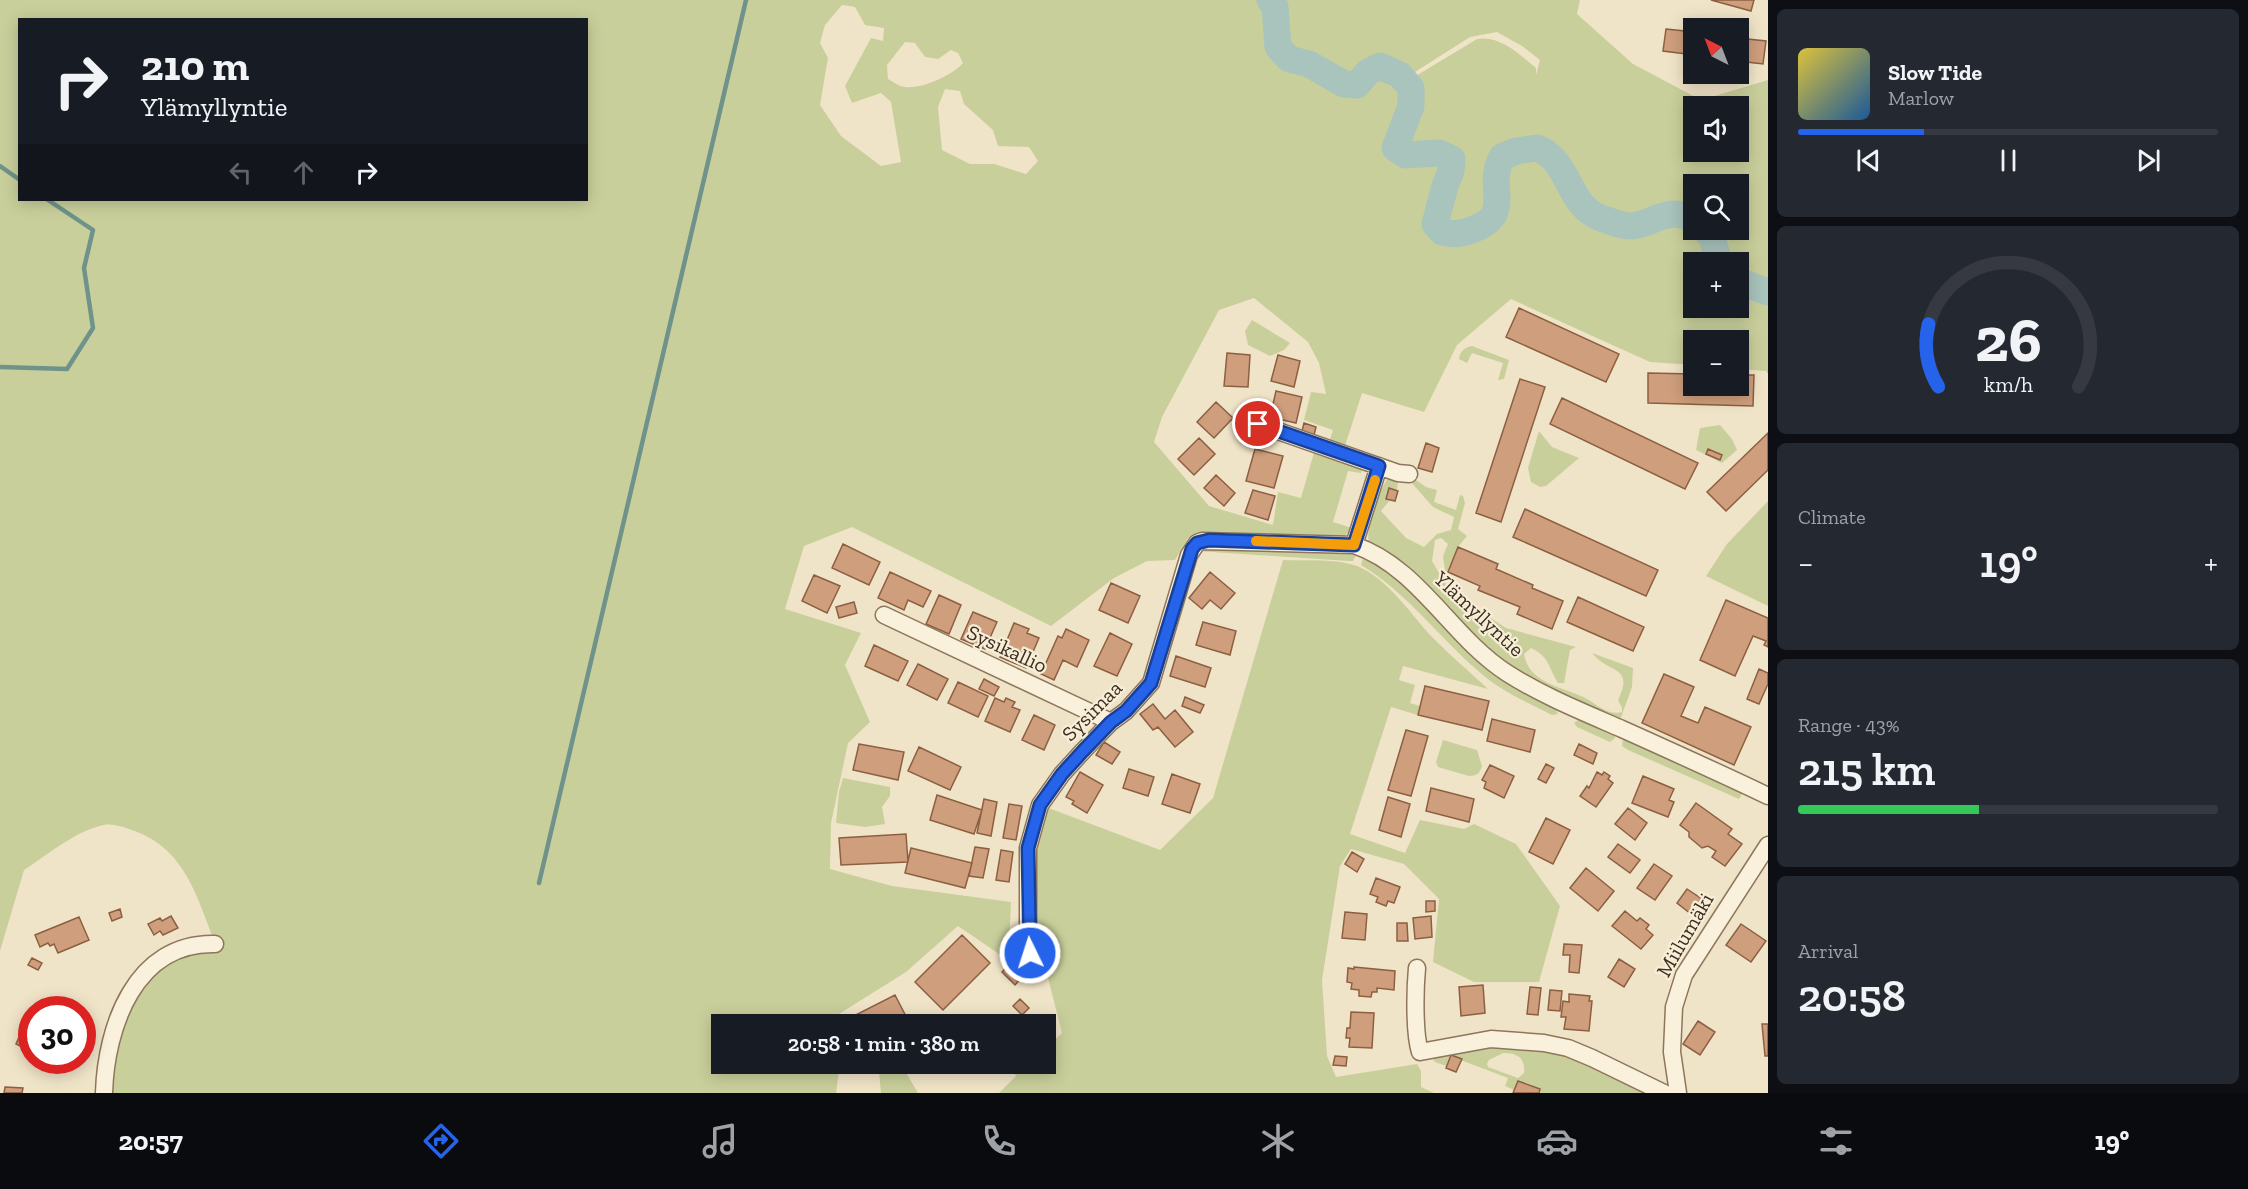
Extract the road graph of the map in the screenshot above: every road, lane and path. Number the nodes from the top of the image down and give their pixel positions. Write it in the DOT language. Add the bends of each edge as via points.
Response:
graph roads {
  1 [pos="1258,424"];
  2 [pos="1379,466"];
  3 [pos="1409,474"];
  4 [pos="1354,545"];
  5 [pos="1189,555"];
  6 [pos="884,615"];
  7 [pos="1111,722"];
  8 [pos="1768,796"];
  9 [pos="1768,845"];
  10 [pos="215,944"];
  11 [pos="1031,968"];
  12 [pos="1417,968"];
  13 [pos="104,1093"];
  14 [pos="1664,1093"];
  15 [pos="1678,1093"];
  1 -- 2 [label="street"];
  2 -- 3 [label="street"];
  2 -- 4 [label="street"];
  4 -- 5 [label="street, Ylämyllyntie" via="1209,540 1197,543"];
  4 -- 8 [label="street, Ylämyllyntie" via="1393,563 1505,672 1569,707"];
  5 -- 7 [label="street, Sysimaa" via="1151,683"];
  6 -- 7 [label="street, Sysikallio"];
  7 -- 11 [label="street, Sysimaa" via="1062,774 1040,805 1031,829"];
  9 -- 15 [label="street, Miilumäki" via="1684,975 1677,994 1672,1052"];
  10 -- 13 [label="street" via="180,950 141,976 126,1000 111,1043"];
  12 -- 14 [label="street" via="1415,1036 1420,1052 1491,1039 1544,1042 1592,1058"];
}
